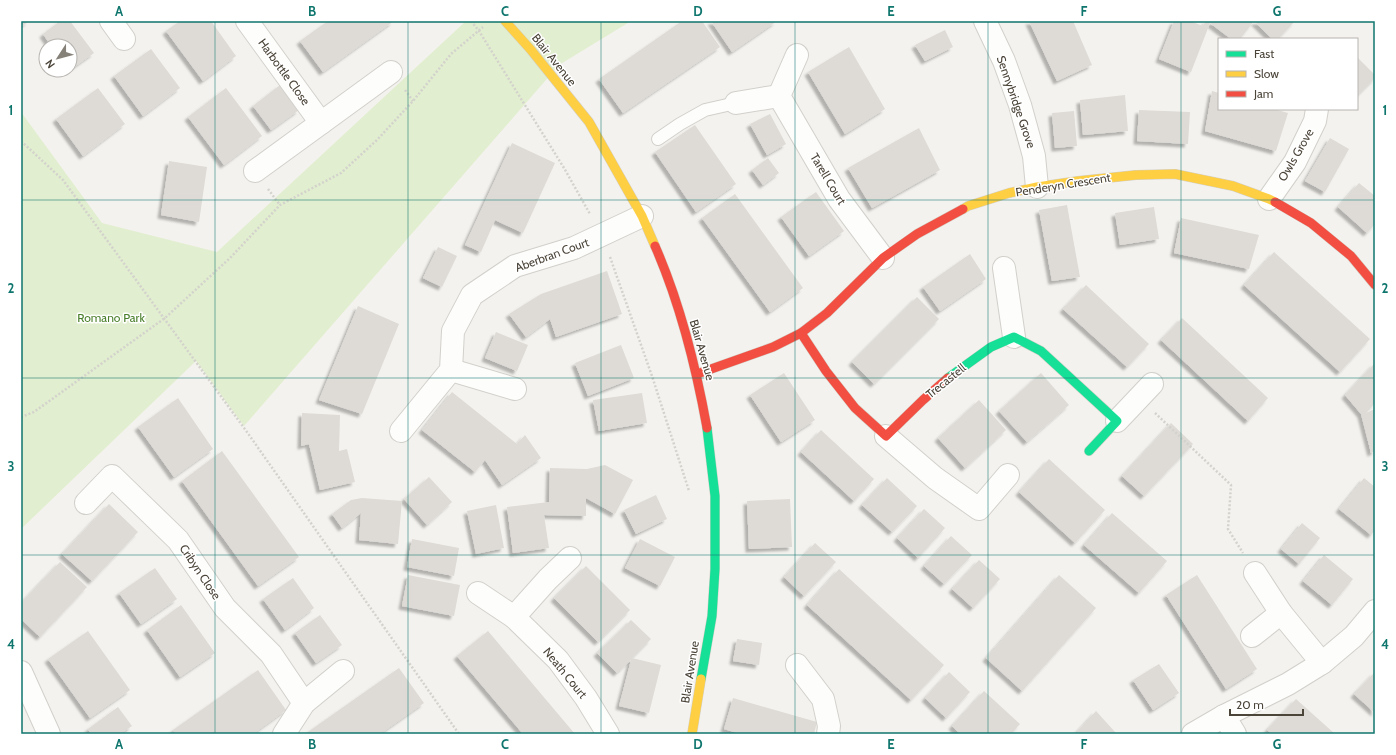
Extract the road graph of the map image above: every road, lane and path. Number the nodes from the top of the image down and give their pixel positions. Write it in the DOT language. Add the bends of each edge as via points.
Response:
graph roads {
  1 [pos="111,21"];
  2 [pos="247,21"];
  3 [pos="505,21"];
  4 [pos="985,21"];
  5 [pos="484,26"];
  6 [pos="124,40"];
  7 [pos="797,55"];
  8 [pos="391,72"];
  9 [pos="779,96"];
  10 [pos="736,103"];
  11 [pos="1317,110"];
  12 [pos="321,123"];
  13 [pos="658,138"];
  14 [pos="21,141"];
  15 [pos="255,171"];
  16 [pos="1037,187"];
  17 [pos="1269,199"];
  18 [pos="642,216"];
  19 [pos="883,258"];
  20 [pos="1004,268"];
  21 [pos="1375,285"];
  22 [pos="165,318"];
  23 [pos="801,333"];
  24 [pos="1014,337"];
  25 [pos="452,370"];
  26 [pos="697,374"];
  27 [pos="515,389"];
  28 [pos="1146,391"];
  29 [pos="21,417"];
  30 [pos="1117,421"];
  31 [pos="401,432"];
  32 [pos="886,436"];
  33 [pos="1089,451"];
  34 [pos="1008,475"];
  35 [pos="86,503"];
  36 [pos="570,558"];
  37 [pos="1255,573"];
  38 [pos="478,593"];
  39 [pos="1375,611"];
  40 [pos="1281,613"];
  41 [pos="514,617"];
  42 [pos="1252,636"];
  43 [pos="1322,663"];
  44 [pos="797,665"];
  45 [pos="344,671"];
  46 [pos="21,672"];
  47 [pos="304,704"];
  48 [pos="1229,725"];
  49 [pos="49,734"];
  50 [pos="284,734"];
  51 [pos="459,734"];
  52 [pos="608,734"];
  53 [pos="692,734"];
  54 [pos="828,734"];
  55 [pos="1193,734"];
  1 -- 6 [label="street"];
  2 -- 12 [label="street, Harbottle Close"];
  3 -- 18 [label="street, Blair Avenue" via="589,122"];
  4 -- 16 [label="street, Sennybridge Grove" via="1004,61 1020,105 1034,156"];
  5 -- 22 [label="path" via="451,54 408,107 341,173 280,205 230,258"];
  7 -- 9 [label="street"];
  8 -- 12 [label="street"];
  9 -- 10 [label="street"];
  9 -- 19 [label="street, Tarell Court" via="839,198"];
  10 -- 13 [label="lane" via="705,110"];
  11 -- 17 [label="street, Owls Grove" via="1315,121 1295,162"];
  12 -- 15 [label="street"];
  14 -- 22 [label="path" via="64,180"];
  16 -- 17 [label="street, Penderyn Crescent" via="1136,175 1175,174 1233,186"];
  16 -- 19 [label="street, Penderyn Crescent" via="968,206 917,234"];
  17 -- 21 [label="street, Penderyn Crescent" via="1316,227 1351,256"];
  18 -- 25 [label="street, Aberbran Court" via="574,248 515,266 472,296 453,332"];
  18 -- 26 [label="street, Blair Avenue" via="666,271"];
  19 -- 23 [label="street, Penderyn Crescent" via="827,313"];
  20 -- 24 [label="street"];
  22 -- 29 [label="path" via="34,412"];
  22 -- 51 [label="path"];
  23 -- 26 [label="street, Penderyn Crescent" via="773,347"];
  23 -- 32 [label="street" via="855,408"];
  24 -- 30 [label="street" via="1041,351"];
  24 -- 32 [label="street, Trecastell" via="992,347 946,379"];
  25 -- 27 [label="street"];
  25 -- 31 [label="street"];
  26 -- 53 [label="street, Blair Avenue" via="708,431 715,496 715,569 712,616"];
  28 -- 30 [label="street"];
  28 -- 37 [label="path" via="1231,484 1228,529"];
  30 -- 33 [label="street"];
  32 -- 34 [label="street" via="935,478 979,509"];
  35 -- 47 [label="street, Cribyn Close" via="112,476 178,540 225,608 271,654"];
  36 -- 41 [label="street"];
  37 -- 40 [label="street"];
  38 -- 41 [label="street, Neath Court"];
  39 -- 43 [label="street" via="1354,636"];
  40 -- 42 [label="street"];
  40 -- 43 [label="street"];
  41 -- 52 [label="street, Neath Court" via="558,660"];
  43 -- 48 [label="street"];
  44 -- 54 [label="street" via="823,699 829,726"];
  45 -- 47 [label="street"];
  46 -- 49 [label="street"];
  47 -- 50 [label="street"];
  48 -- 55 [label="street"];
}
